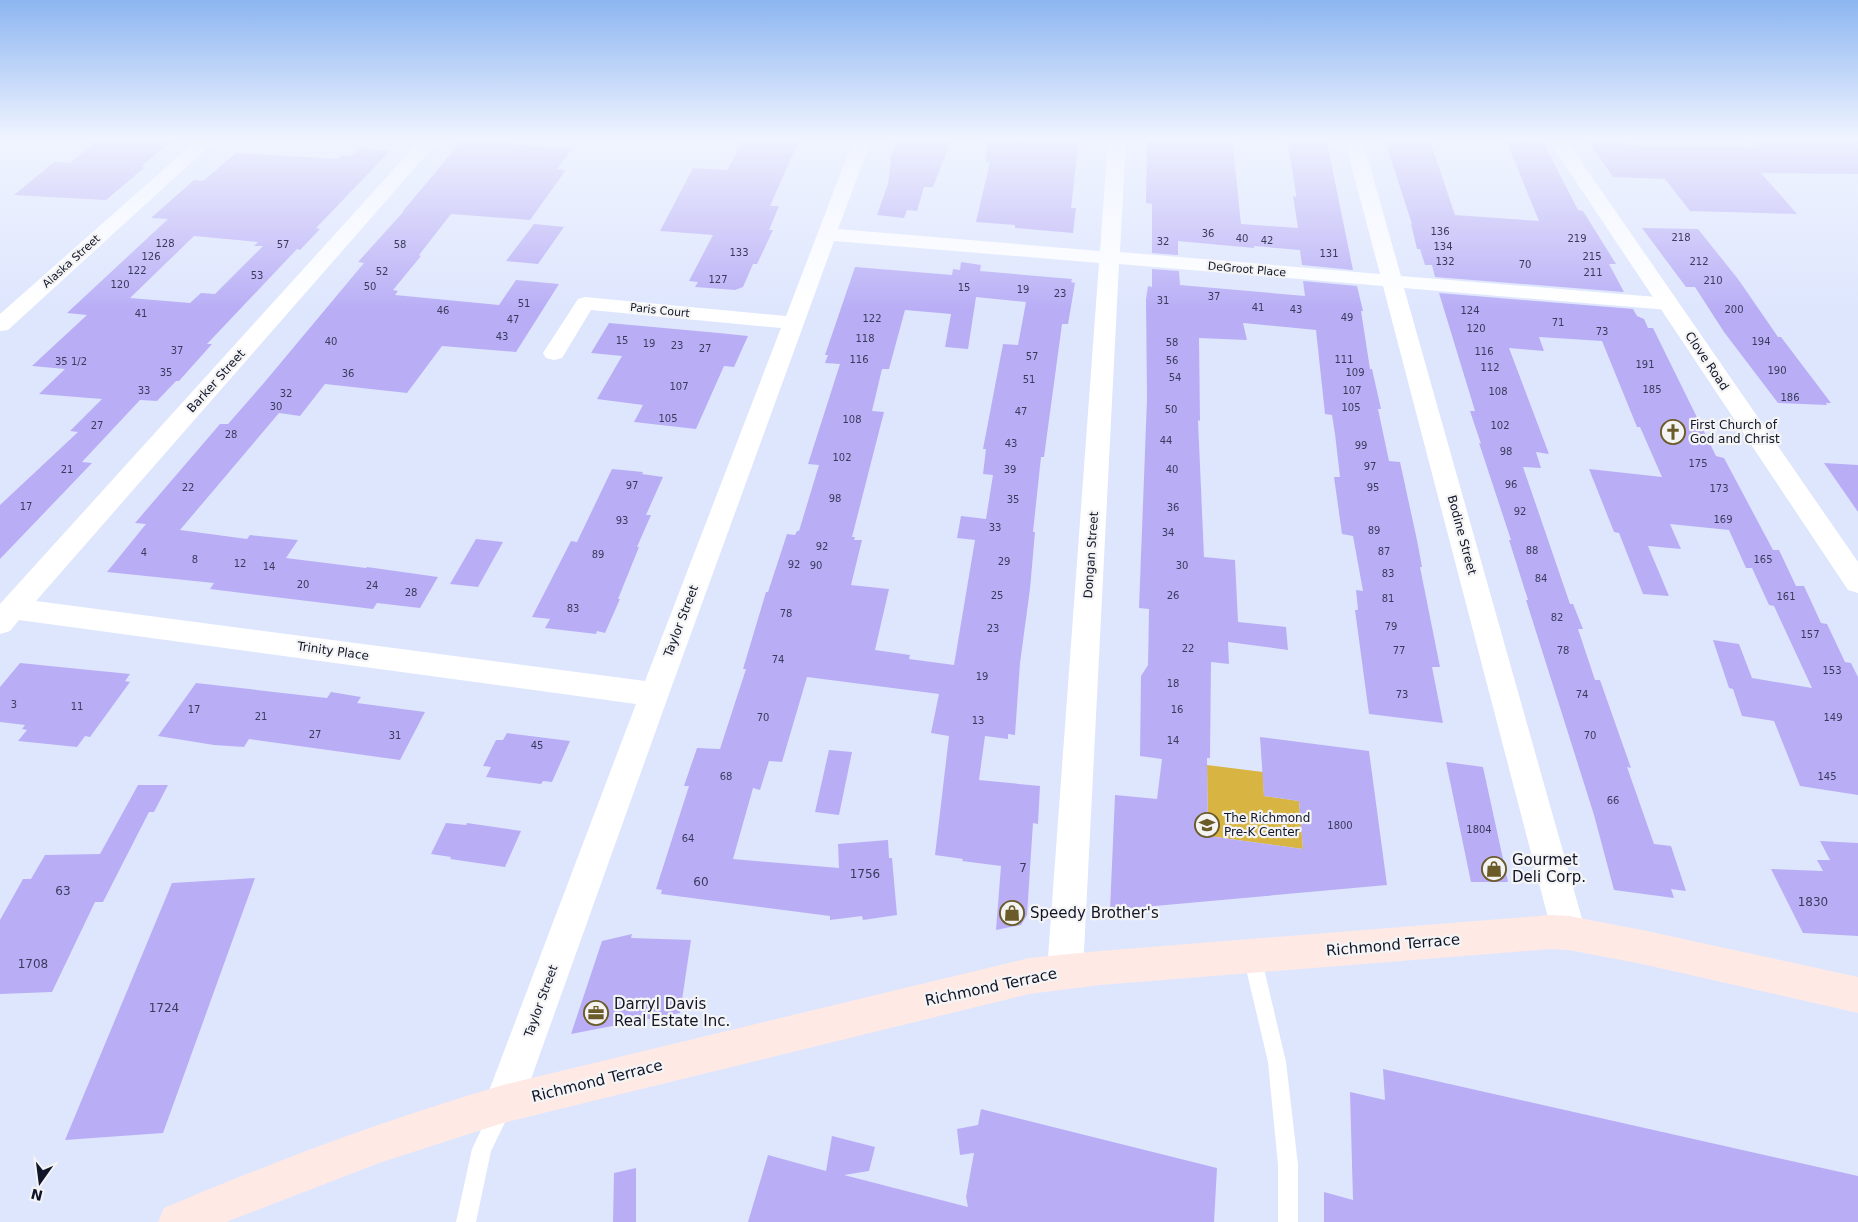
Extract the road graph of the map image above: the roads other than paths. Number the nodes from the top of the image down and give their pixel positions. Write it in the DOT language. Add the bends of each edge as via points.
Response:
graph roads {
  1 [pos="145,195"];
  2 [pos="381,195"];
  3 [pos="841,195"];
  4 [pos="1113,195"];
  5 [pos="1369,195"];
  6 [pos="1595,195"];
  7 [pos="826,234"];
  8 [pos="1109,258"];
  9 [pos="1393,281"];
  10 [pos="1669,304"];
  11 [pos="793,323"];
  12 [pos="0,325"];
  13 [pos="554,353"];
  14 [pos="1858,583"];
  15 [pos="6,616"];
  16 [pos="654,694"];
  17 [pos="1569,933"];
  18 [pos="1252,956"];
  19 [pos="1066,971"];
  20 [pos="1858,996"];
  21 [pos="503,1104"];
  22 [pos="178,1222"];
  23 [pos="466,1222"];
  24 [pos="1288,1222"];
  1 -- 12 [label="street, Alaska Street"];
  2 -- 15 [label="street, Barker Street"];
  3 -- 7 [label="street, Taylor Street"];
  4 -- 8 [label="street, Dongan Street"];
  5 -- 9 [label="street, Bodine Street"];
  6 -- 10 [label="street, Clove Road"];
  7 -- 8 [label="street, DeGroot Place"];
  7 -- 11 [label="street, Taylor Street"];
  8 -- 9 [label="street, DeGroot Place"];
  8 -- 19 [label="street, Dongan Street"];
  9 -- 10 [label="street, DeGroot Place"];
  9 -- 17 [label="street, Bodine Street"];
  10 -- 14 [label="street, Clove Road"];
  11 -- 13 [label="street, Paris Court" via="585,303"];
  11 -- 16 [label="street, Taylor Street"];
  15 -- 16 [label="street, Trinity Place"];
  16 -- 21 [label="street, Taylor Street"];
  17 -- 18 [label="main road, Richmond Terrace" via="1533,933"];
  17 -- 20 [label="main road, Richmond Terrace" via="1642,946"];
  18 -- 19 [label="main road, Richmond Terrace"];
  18 -- 24 [label="lane" via="1278,1062 1288,1164"];
  19 -- 21 [label="main road, Richmond Terrace" via="996,983"];
  21 -- 22 [label="main road, Richmond Terrace" via="424,1127 273,1182"];
  21 -- 23 [label="lane" via="482,1148"];
}
